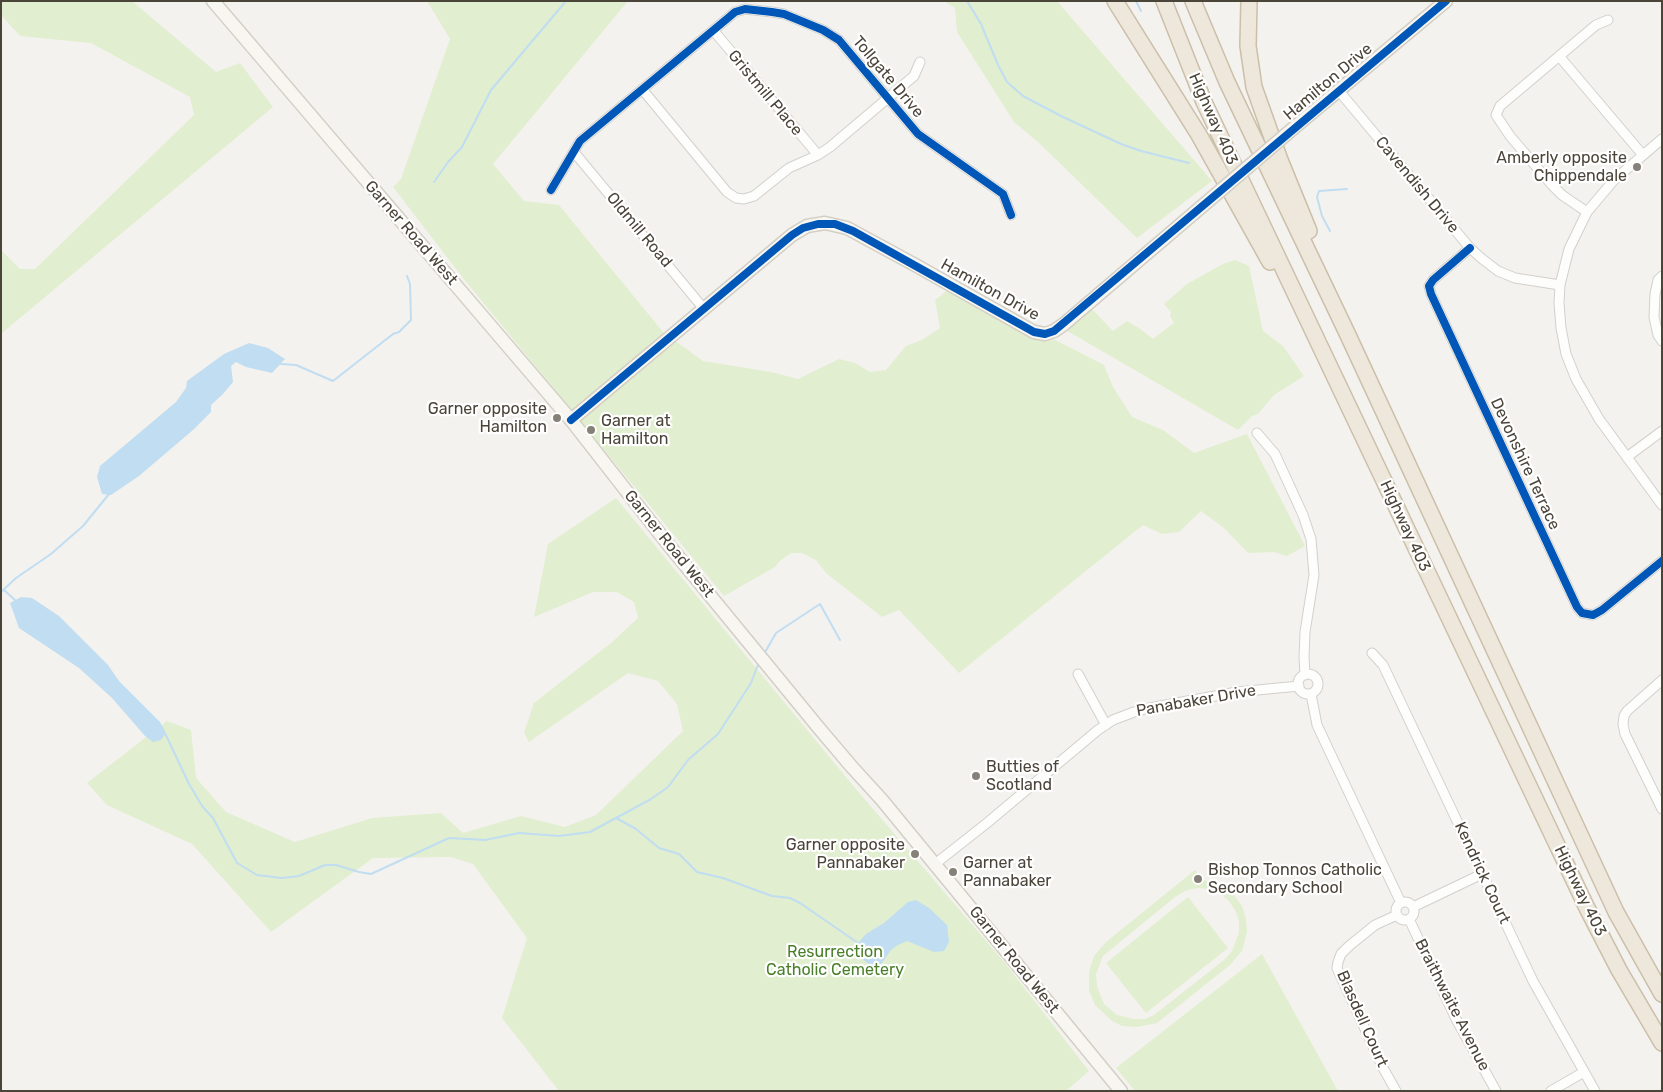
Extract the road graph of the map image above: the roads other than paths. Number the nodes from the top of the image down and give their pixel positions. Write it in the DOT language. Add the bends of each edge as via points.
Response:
graph roads {
  1 [pos="213,1"];
  2 [pos="1115,1"];
  3 [pos="1164,1"];
  4 [pos="1193,1"];
  5 [pos="1249,1"];
  6 [pos="1446,1"];
  7 [pos="1608,20"];
  8 [pos="713,30"];
  9 [pos="1559,56"];
  10 [pos="920,62"];
  11 [pos="642,89"];
  12 [pos="1338,91"];
  13 [pos="888,99"];
  14 [pos="1662,139"];
  15 [pos="574,152"];
  16 [pos="1642,154"];
  17 [pos="818,155"];
  18 [pos="551,190"];
  19 [pos="1587,212"];
  20 [pos="1011,215"];
  21 [pos="1470,248"];
  22 [pos="1662,276"];
  23 [pos="1560,285"];
  24 [pos="704,309"];
  25 [pos="1347,333"];
  26 [pos="1662,341"];
  27 [pos="1325,357"];
  28 [pos="571,420"];
  29 [pos="1662,431"];
  30 [pos="1257,434"];
  31 [pos="1627,457"];
  32 [pos="1662,505"];
  33 [pos="1662,561"];
  34 [pos="1372,654"];
  35 [pos="1078,674"];
  36 [pos="1305,674"];
  37 [pos="1662,680"];
  38 [pos="1299,686"];
  39 [pos="1311,694"];
  40 [pos="1106,725"];
  41 [pos="1662,809"];
  42 [pos="935,864"];
  43 [pos="1482,874"];
  44 [pos="1401,902"];
  45 [pos="1413,907"];
  46 [pos="1397,915"];
  47 [pos="1409,919"];
  48 [pos="1662,994"];
  49 [pos="1662,1043"];
  50 [pos="1584,1072"];
  51 [pos="1121,1091"];
  52 [pos="1396,1091"];
  53 [pos="1496,1091"];
  54 [pos="1551,1091"];
  55 [pos="1594,1091"];
  1 -- 28 [label="main road, Garner Road West"];
  2 -- 27 [label="highway" via="1199,135"];
  3 -- 27 [label="highway, Highway 403" via="1204,102"];
  4 -- 25 [label="highway, Highway 403" via="1227,82"];
  5 -- 25 [label="highway" via="1248,46 1254,87"];
  6 -- 12 [label="main road, Hamilton Drive"];
  7 -- 9 [label="street" via="1596,25"];
  8 -- 11 [label="street, Tollgate Drive"];
  8 -- 13 [label="street, Tollgate Drive" via="740,10 784,14 839,40"];
  8 -- 17 [label="street, Gristmill Place"];
  9 -- 16 [label="street"];
  9 -- 19 [label="street" via="1500,106 1496,115 1552,185"];
  10 -- 13 [label="street" via="914,76"];
  11 -- 15 [label="street, Tollgate Drive" via="580,141"];
  11 -- 17 [label="street" via="727,192 736,198 754,196 789,168"];
  12 -- 21 [label="street, Cavendish Drive"];
  12 -- 24 [label="main road, Hamilton Drive, bridge" via="1054,331 1045,334 1034,332 861,235 831,223 795,232"];
  13 -- 17 [label="street"];
  13 -- 20 [label="street, Tollgate Drive" via="918,134 1003,194"];
  14 -- 16 [label="street"];
  15 -- 18 [label="street, Tollgate Drive"];
  15 -- 24 [label="street, Oldmill Road"];
  16 -- 19 [label="street"];
  19 -- 23 [label="street" via="1569,249"];
  21 -- 23 [label="street, Cavendish Drive" via="1498,271 1515,278"];
  21 -- 33 [label="street, Devonshire Terrace" via="1433,280 1429,286 1431,294 1577,607 1582,613 1594,615"];
  22 -- 26 [label="street" via="1655,294 1654,317"];
  23 -- 31 [label="street" via="1561,328 1566,354 1599,419"];
  24 -- 28 [label="main road, Hamilton Drive"];
  25 -- 48 [label="highway, Highway 403" via="1616,912"];
  27 -- 49 [label="highway, Highway 403" via="1588,908 1619,970"];
  28 -- 42 [label="main road, Garner Road West" via="667,543"];
  29 -- 31 [label="street"];
  30 -- 36 [label="street" via="1275,454 1303,515 1314,551 1314,574 1305,632"];
  31 -- 32 [label="street"];
  34 -- 43 [label="street, Kendrick Court" via="1383,665"];
  35 -- 40 [label="street"];
  36 -- 38 [label="street"];
  36 -- 39 [label="street" via="1314,676 1318,682 1318,688"];
  37 -- 41 [label="street" via="1627,711 1623,724"];
  38 -- 39 [label="street" via="1304,693"];
  38 -- 40 [label="street, Panabaker Drive" via="1237,692 1149,708"];
  39 -- 44 [label="street" via="1317,725"];
  40 -- 42 [label="street, Panabaker Drive"];
  42 -- 51 [label="main road, Garner Road West"];
  43 -- 45 [label="street"];
  43 -- 50 [label="street, Kendrick Court" via="1539,993"];
  44 -- 45 [label="street" via="1409,902"];
  44 -- 46 [label="street" via="1396,909"];
  45 -- 47 [label="street" via="1413,915"];
  46 -- 47 [label="street" via="1403,920"];
  46 -- 52 [label="street, Blasdell Court" via="1375,925 1349,946 1341,954 1337,968"];
  47 -- 53 [label="street, Braithwaite Avenue" via="1456,1019"];
  50 -- 54 [label="street"];
  50 -- 55 [label="street, Kendrick Court"];
}
